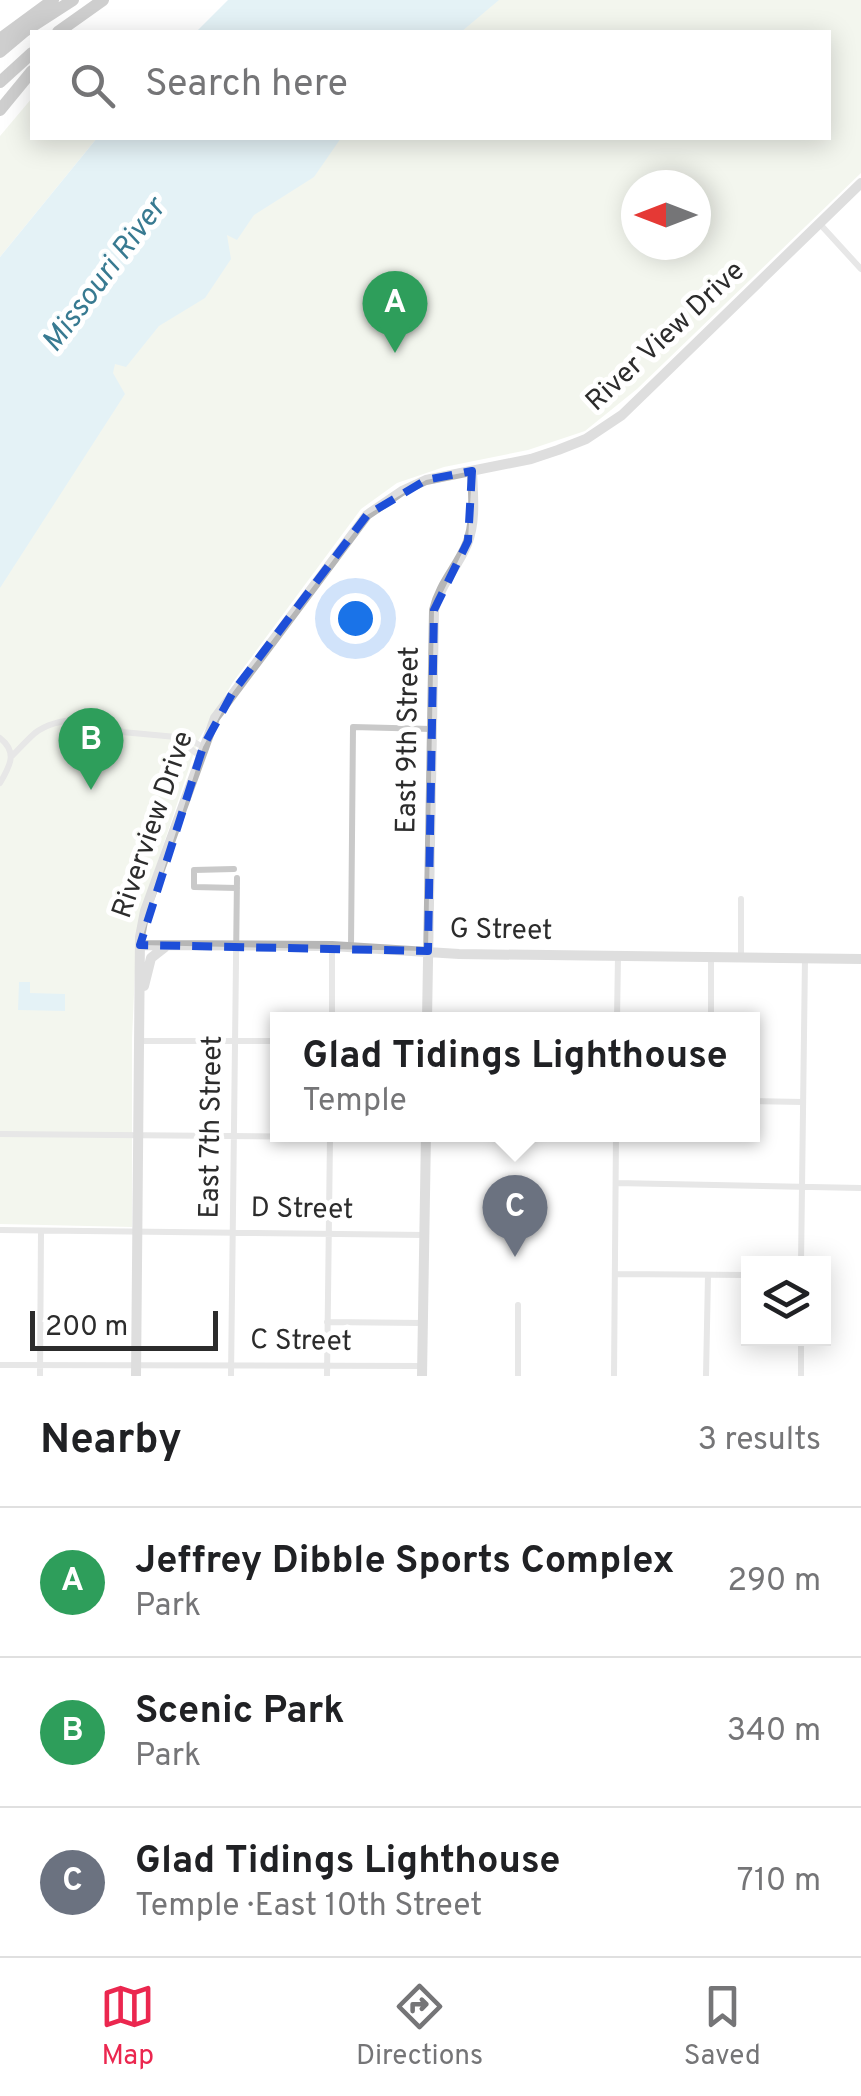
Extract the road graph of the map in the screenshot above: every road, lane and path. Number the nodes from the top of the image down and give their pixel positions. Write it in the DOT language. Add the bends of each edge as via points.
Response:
graph roads {
  1 [pos="53,0"];
  2 [pos="73,0"];
  3 [pos="104,0"];
  4 [pos="20,29"];
  5 [pos="61,30"];
  6 [pos="70,30"];
  7 [pos="0,39"];
  8 [pos="0,52"];
  9 [pos="30,55"];
  10 [pos="30,73"];
  11 [pos="0,82"];
  12 [pos="0,110"];
  13 [pos="861,183"];
  14 [pos="819,223"];
  15 [pos="861,269"];
  16 [pos="472,471"];
  17 [pos="431,729"];
  18 [pos="0,738"];
  19 [pos="201,752"];
  20 [pos="12,757"];
  21 [pos="0,783"];
  22 [pos="234,868"];
  23 [pos="237,878"];
  24 [pos="237,888"];
  25 [pos="741,898"];
  26 [pos="140,945"];
  27 [pos="168,945"];
  28 [pos="236,946"];
  29 [pos="332,946"];
  30 [pos="351,946"];
  31 [pos="428,951"];
  32 [pos="618,956"];
  33 [pos="712,957"];
  34 [pos="741,958"];
  35 [pos="805,958"];
  36 [pos="861,959"];
  37 [pos="140,996"];
  38 [pos="332,1012"];
  39 [pos="427,1012"];
  40 [pos="617,1012"];
  41 [pos="711,1012"];
  42 [pos="139,1041"];
  43 [pos="236,1041"];
  44 [pos="270,1041"];
  45 [pos="760,1100"];
  46 [pos="803,1102"];
  47 [pos="0,1134"];
  48 [pos="138,1134"];
  49 [pos="235,1137"];
  50 [pos="270,1137"];
  51 [pos="330,1142"];
  52 [pos="426,1142"];
  53 [pos="616,1142"];
  54 [pos="616,1183"];
  55 [pos="802,1188"];
  56 [pos="861,1188"];
  57 [pos="0,1230"];
  58 [pos="41,1231"];
  59 [pos="137,1231"];
  60 [pos="234,1232"];
  61 [pos="330,1233"];
  62 [pos="424,1235"];
  63 [pos="801,1256"];
  64 [pos="615,1274"];
  65 [pos="708,1275"];
  66 [pos="741,1275"];
  67 [pos="518,1306"];
  68 [pos="327,1322"];
  69 [pos="422,1323"];
  70 [pos="801,1346"];
  71 [pos="40,1364"];
  72 [pos="232,1364"];
  73 [pos="0,1365"];
  74 [pos="327,1365"];
  75 [pos="136,1370"];
  76 [pos="422,1371"];
  77 [pos="40,1376"];
  78 [pos="231,1376"];
  79 [pos="327,1376"];
  80 [pos="518,1376"];
  81 [pos="614,1376"];
  82 [pos="706,1376"];
  83 [pos="800,1376"];
  1 -- 4 [label="highway"];
  2 -- 4 [label="highway"];
  3 -- 5 [label="highway"];
  3 -- 6 [label="highway"];
  4 -- 7 [label="highway"];
  4 -- 8 [label="highway"];
  9 -- 11 [label="highway"];
  10 -- 12 [label="highway"];
  13 -- 14 [label="main road, River View Drive"];
  14 -- 15 [label="street"];
  14 -- 16 [label="main road, River View Drive" via="602,430 558,450"];
  16 -- 17 [label="main road, East 9th Street" via="468,541 434,610"];
  16 -- 19 [label="main road, Riverview Drive" via="426,480 367,515 233,692"];
  17 -- 30 [label="street" via="353,727"];
  17 -- 31 [label="main road, East 9th Street"];
  18 -- 20 [label="street"];
  19 -- 20 [label="street" via="179,740 85,719 42,729"];
  19 -- 26 [label="main road, Riverview Drive" via="145,911"];
  20 -- 21 [label="street"];
  22 -- 24 [label="street" via="194,870 194,887"];
  23 -- 24 [label="street, East 7th Street"];
  24 -- 28 [label="street, East 7th Street"];
  25 -- 34 [label="street"];
  26 -- 27 [label="main road, G Street"];
  26 -- 37 [label="main road, Riverview Drive"];
  27 -- 28 [label="main road, G Street"];
  27 -- 37 [label="main road" via="150,958"];
  28 -- 29 [label="main road, G Street"];
  28 -- 43 [label="street, East 7th Street"];
  29 -- 30 [label="main road, G Street"];
  29 -- 38 [label="street"];
  30 -- 31 [label="main road, G Street"];
  31 -- 32 [label="main road, G Street"];
  31 -- 39 [label="main road, East 9th Street"];
  32 -- 33 [label="main road, G Street"];
  32 -- 40 [label="street"];
  33 -- 34 [label="main road, G Street"];
  33 -- 41 [label="street"];
  34 -- 35 [label="main road, G Street"];
  35 -- 36 [label="main road, G Street"];
  35 -- 46 [label="street"];
  37 -- 42 [label="main road, Riverview Drive"];
  42 -- 43 [label="street"];
  42 -- 48 [label="main road, Riverview Drive"];
  43 -- 44 [label="street"];
  43 -- 49 [label="street, East 7th Street"];
  45 -- 46 [label="street"];
  46 -- 55 [label="street"];
  47 -- 48 [label="street"];
  48 -- 49 [label="street"];
  48 -- 59 [label="main road, Riverview Drive"];
  49 -- 50 [label="street"];
  49 -- 60 [label="street, East 7th Street"];
  51 -- 61 [label="street"];
  52 -- 62 [label="main road"];
  53 -- 54 [label="street"];
  54 -- 55 [label="street"];
  54 -- 64 [label="street"];
  55 -- 56 [label="street"];
  55 -- 63 [label="street"];
  57 -- 58 [label="street, D Street"];
  58 -- 59 [label="street, D Street"];
  58 -- 71 [label="street"];
  59 -- 60 [label="street, D Street"];
  59 -- 75 [label="main road, Riverview Drive"];
  60 -- 61 [label="street, D Street"];
  60 -- 72 [label="street, East 7th Street"];
  61 -- 62 [label="street, D Street"];
  61 -- 68 [label="street"];
  62 -- 69 [label="main road"];
  64 -- 65 [label="street"];
  64 -- 81 [label="street"];
  65 -- 66 [label="street"];
  65 -- 82 [label="street"];
  67 -- 80 [label="street"];
  68 -- 69 [label="street"];
  68 -- 74 [label="street"];
  69 -- 76 [label="main road"];
  70 -- 83 [label="street"];
  71 -- 73 [label="street, C Street"];
  71 -- 75 [label="street, C Street"];
  71 -- 77 [label="street"];
  72 -- 74 [label="street, C Street"];
  72 -- 75 [label="street, C Street"];
  72 -- 78 [label="street, East 7th Street"];
  74 -- 76 [label="street, C Street"];
  74 -- 79 [label="street"];
}
